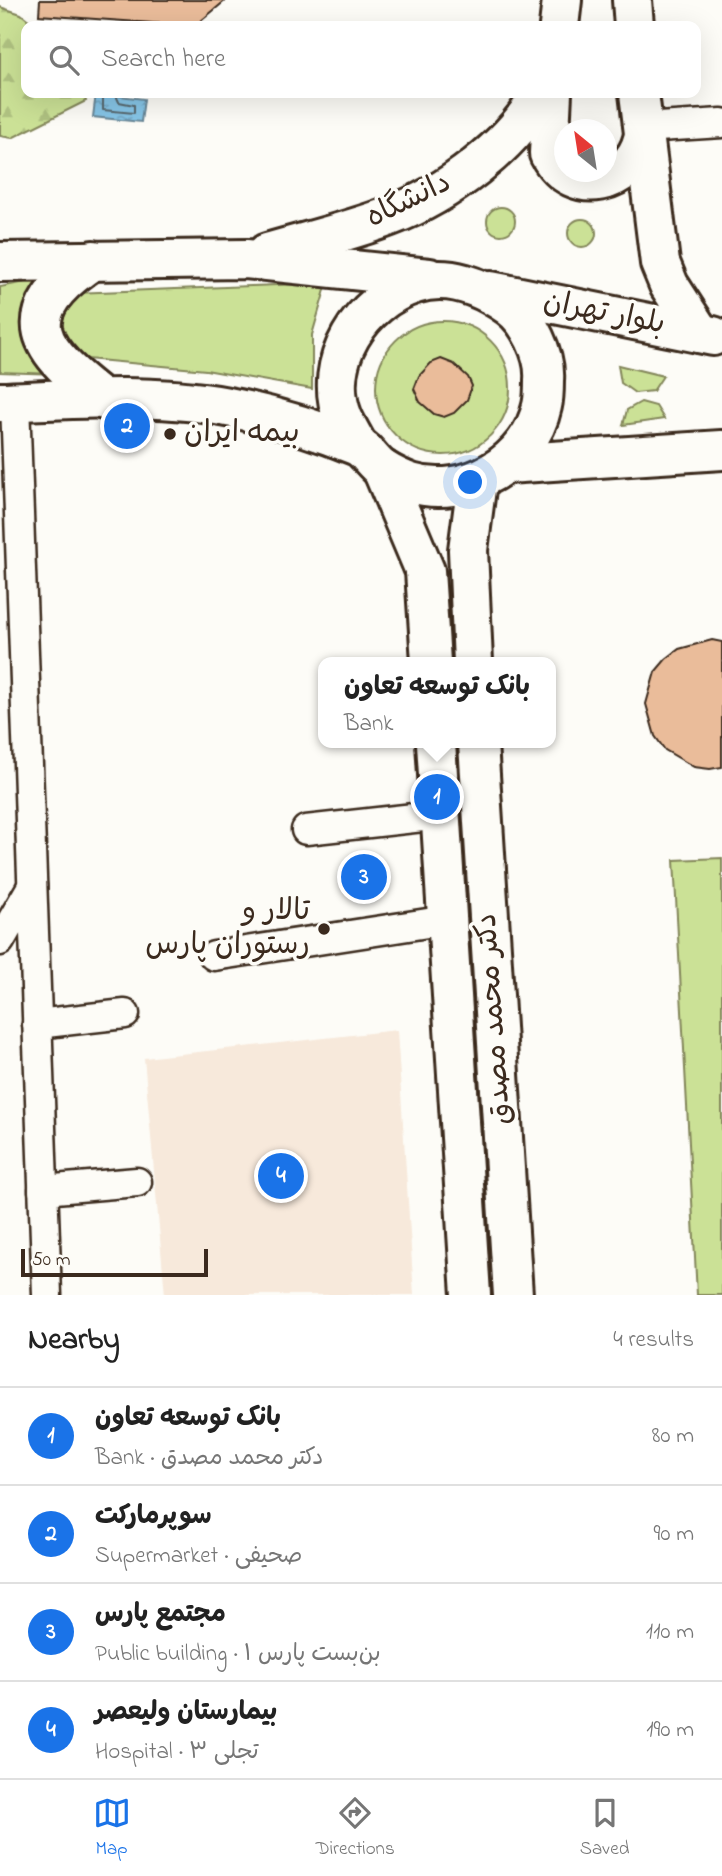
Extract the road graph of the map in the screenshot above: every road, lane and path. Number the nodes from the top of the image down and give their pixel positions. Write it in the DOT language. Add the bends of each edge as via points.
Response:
graph roads {
  1 [pos="562,0"];
  2 [pos="632,0"];
  3 [pos="560,21"];
  4 [pos="634,21"];
  5 [pos="538,98"];
  6 [pos="552,98"];
  7 [pos="641,120"];
  8 [pos="722,123"];
  9 [pos="246,259"];
  10 [pos="93,260"];
  11 [pos="0,262"];
  12 [pos="469,285"];
  13 [pos="711,335"];
  14 [pos="104,400"];
  15 [pos="7,402"];
  16 [pos="722,450"];
  17 [pos="370,457"];
  18 [pos="492,472"];
  19 [pos="468,566"];
  20 [pos="425,571"];
  21 [pos="431,657"];
  22 [pos="473,657"];
  23 [pos="436,748"];
  24 [pos="478,748"];
  25 [pos="440,815"];
  26 [pos="306,830"];
  27 [pos="32,886"];
  28 [pos="447,920"];
  29 [pos="0,941"];
  30 [pos="214,956"];
  31 [pos="125,1014"];
  32 [pos="37,1024"];
  33 [pos="137,1182"];
  34 [pos="43,1190"];
  35 [pos="47,1295"];
  36 [pos="471,1295"];
  37 [pos="513,1295"];
  1 -- 3 [label="main road"];
  2 -- 4 [label="main road"];
  5 -- 9 [label="main road, دانشگاه" via="490,156 429,197 391,216"];
  6 -- 7 [label="main road" via="549,154 566,176 585,182 603,181 623,170 640,152"];
  7 -- 8 [label="street"];
  7 -- 13 [label="main road" via="660,264 669,285"];
  9 -- 10 [label="main road"];
  9 -- 12 [label="main road"];
  10 -- 11 [label="main road"];
  10 -- 14 [label="main road" via="57,290 44,309 41,331 63,368"];
  12 -- 13 [label="main road, بلوار تهران"];
  12 -- 17 [label="main road" via="416,283 385,297 359,321 343,351 337,383 342,416"];
  12 -- 18 [label="main road" via="514,310 535,338 545,372 542,407 529,439"];
  14 -- 15 [label="main road"];
  14 -- 17 [label="main road" via="160,400 239,409"];
  15 -- 27 [label="street"];
  16 -- 18 [label="main road"];
  17 -- 18 [label="main road" via="412,483 445,487"];
  17 -- 20 [label="main road"];
  18 -- 19 [label="main road"];
  19 -- 20 [label="main road"];
  19 -- 22 [label="main road"];
  20 -- 21 [label="main road"];
  23 -- 25 [label="main road, دکتر محمد مصدق"];
  24 -- 37 [label="main road, دکتر محمد مصدق"];
  25 -- 26 [label="street"];
  25 -- 28 [label="main road, دکتر محمد مصدق"];
  27 -- 29 [label="street"];
  27 -- 32 [label="street"];
  28 -- 30 [label="street"];
  28 -- 36 [label="main road, دکتر محمد مصدق"];
  31 -- 32 [label="street"];
  32 -- 34 [label="street"];
  33 -- 34 [label="street"];
  34 -- 35 [label="street"];
}
